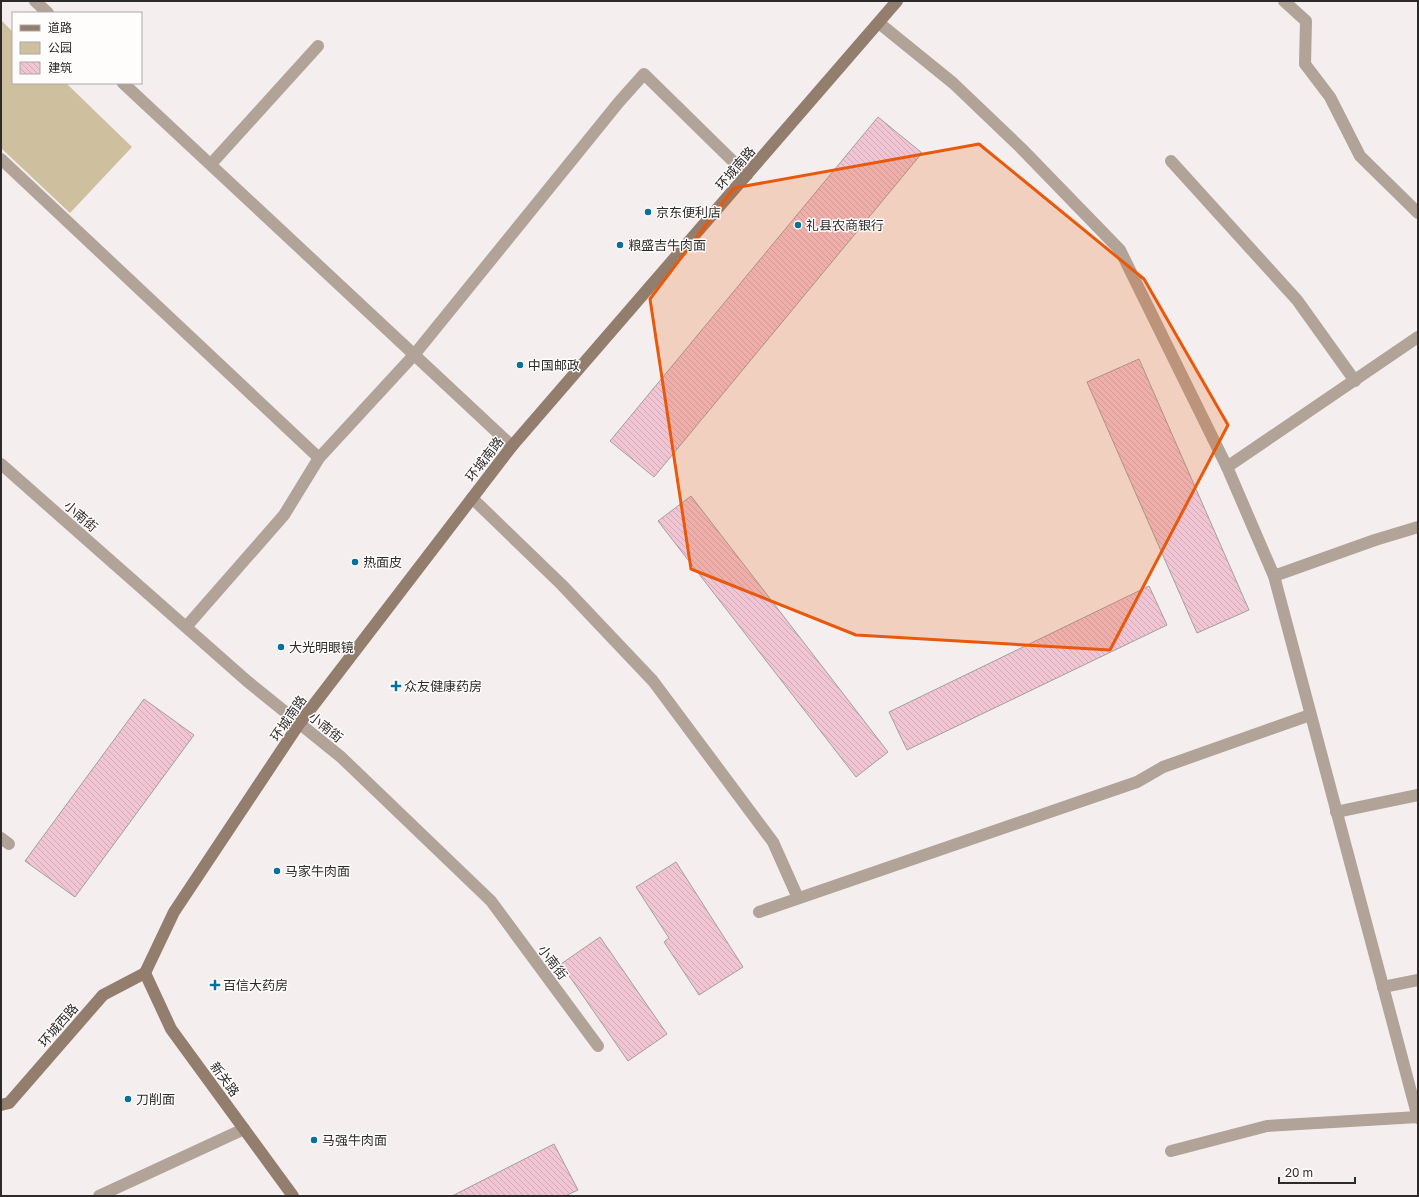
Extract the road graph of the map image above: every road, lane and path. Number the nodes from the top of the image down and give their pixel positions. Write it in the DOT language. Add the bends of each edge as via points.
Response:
graph roads {
  1 [pos="36,1"];
  2 [pos="897,1"];
  3 [pos="1284,1"];
  4 [pos="47,12"];
  5 [pos="879,24"];
  6 [pos="318,46"];
  7 [pos="124,84"];
  8 [pos="1,159"];
  9 [pos="1171,161"];
  10 [pos="211,164"];
  11 [pos="747,175"];
  12 [pos="1418,213"];
  13 [pos="1418,337"];
  14 [pos="414,355"];
  15 [pos="1355,381"];
  16 [pos="512,446"];
  17 [pos="319,458"];
  18 [pos="1,464"];
  19 [pos="1227,467"];
  20 [pos="472,498"];
  21 [pos="1418,527"];
  22 [pos="1274,576"];
  23 [pos="186,627"];
  24 [pos="1310,715"];
  25 [pos="300,724"];
  26 [pos="1418,795"];
  27 [pos="1336,812"];
  28 [pos="798,898"];
  29 [pos="759,912"];
  30 [pos="145,973"];
  31 [pos="1418,980"];
  32 [pos="1383,987"];
  33 [pos="598,1046"];
  34 [pos="1,1105"];
  35 [pos="1418,1118"];
  36 [pos="244,1129"];
  37 [pos="1171,1151"];
  38 [pos="99,1196"];
  39 [pos="293,1196"];
  1 -- 4 [label="street"];
  2 -- 5 [label="main road, 环城南路"];
  3 -- 12 [label="street" via="1306,21 1305,64 1330,97 1360,156"];
  5 -- 11 [label="main road, 环城南路"];
  5 -- 19 [label="street" via="952,83 1022,148 1120,250"];
  6 -- 10 [label="street"];
  7 -- 10 [label="street"];
  8 -- 17 [label="street"];
  9 -- 15 [label="street" via="1297,300"];
  10 -- 14 [label="street"];
  11 -- 14 [label="street" via="644,74"];
  11 -- 16 [label="main road, 环城南路"];
  13 -- 15 [label="street"];
  14 -- 16 [label="street"];
  14 -- 17 [label="street"];
  15 -- 19 [label="street"];
  16 -- 20 [label="main road, 环城南路"];
  17 -- 23 [label="street" via="284,515"];
  18 -- 23 [label="street, 小南街"];
  19 -- 22 [label="street"];
  20 -- 25 [label="main road, 环城南路"];
  20 -- 28 [label="street" via="562,585 653,680 773,842"];
  21 -- 22 [label="street"];
  22 -- 24 [label="street"];
  23 -- 25 [label="street, 小南街"];
  24 -- 27 [label="street"];
  24 -- 28 [label="street" via="1163,767 1137,782"];
  25 -- 30 [label="main road, 环城南路" via="174,912"];
  25 -- 33 [label="street, 小南街" via="341,757 491,901"];
  26 -- 27 [label="street"];
  27 -- 32 [label="street"];
  28 -- 29 [label="street"];
  30 -- 34 [label="main road, 环城西路" via="103,995 9,1103"];
  30 -- 36 [label="main road, 新关路" via="171,1029"];
  31 -- 32 [label="street"];
  32 -- 35 [label="street"];
  35 -- 37 [label="street" via="1267,1126"];
  36 -- 38 [label="street"];
  36 -- 39 [label="main road, 新关路"];
}
